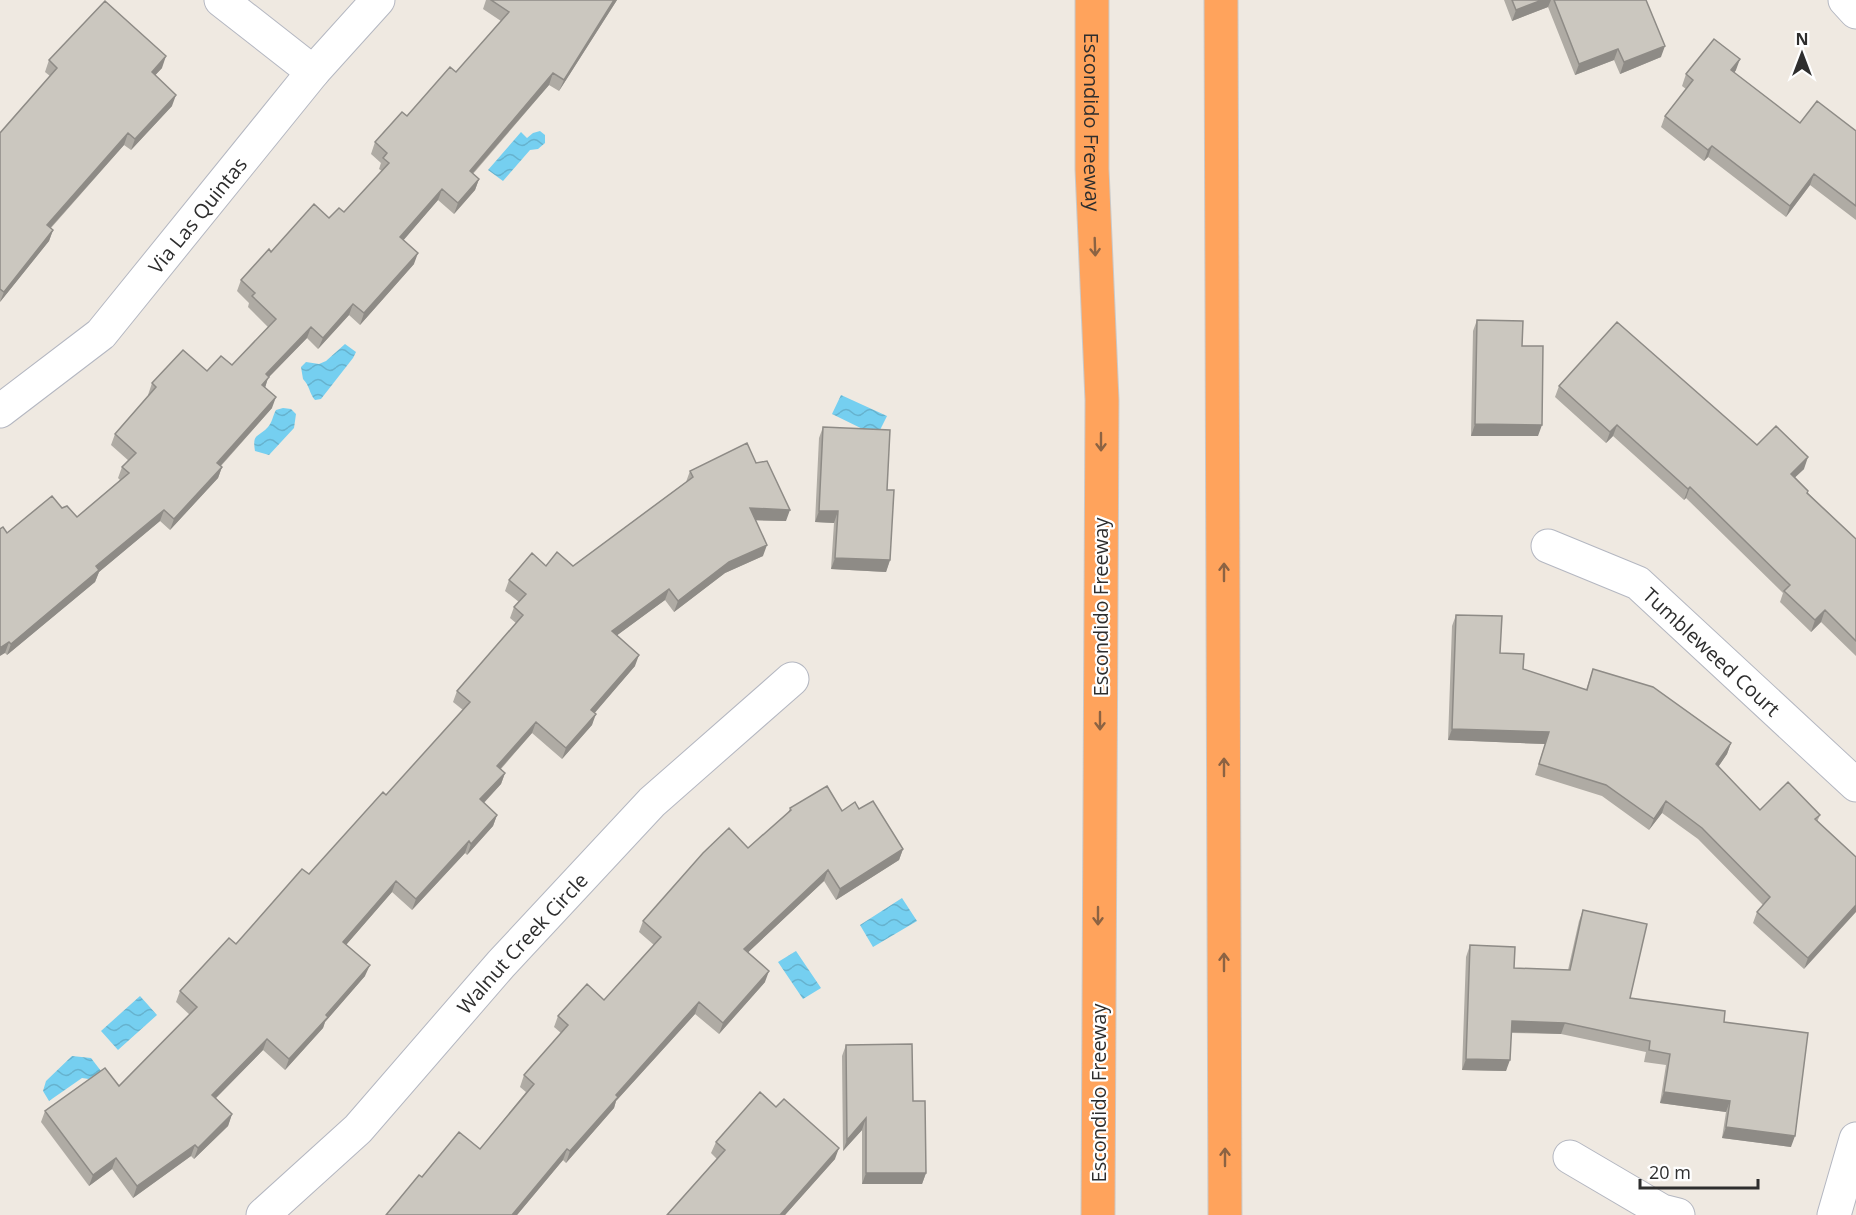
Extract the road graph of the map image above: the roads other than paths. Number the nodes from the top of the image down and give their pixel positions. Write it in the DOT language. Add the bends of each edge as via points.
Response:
graph roads {
  1 [pos="221,0"];
  2 [pos="378,0"];
  3 [pos="1092,0"];
  4 [pos="1221,0"];
  5 [pos="1845,0"];
  6 [pos="1856,12"];
  7 [pos="313,72"];
  8 [pos="0,411"];
  9 [pos="1548,546"];
  10 [pos="792,679"];
  11 [pos="1856,785"];
  12 [pos="1856,1139"];
  13 [pos="1570,1157"];
  14 [pos="263,1215"];
  15 [pos="1098,1215"];
  16 [pos="1226,1215"];
  17 [pos="1678,1215"];
  18 [pos="1834,1215"];
  1 -- 7 [label="street"];
  2 -- 7 [label="street, Via Las Quintas"];
  3 -- 15 [label="highway, Escondido Freeway, one-way" via="1092,169 1102,400"];
  16 -- 4 [label="highway, one-way"];
  5 -- 6 [label="street"];
  7 -- 8 [label="street, Via Las Quintas" via="101,334"];
  9 -- 11 [label="street, Tumbleweed Court" via="1638,583"];
  10 -- 14 [label="street, Walnut Creek Circle" via="652,802 501,964 358,1129"];
  12 -- 18 [label="street"];
  13 -- 17 [label="street" via="1662,1211"];
}
